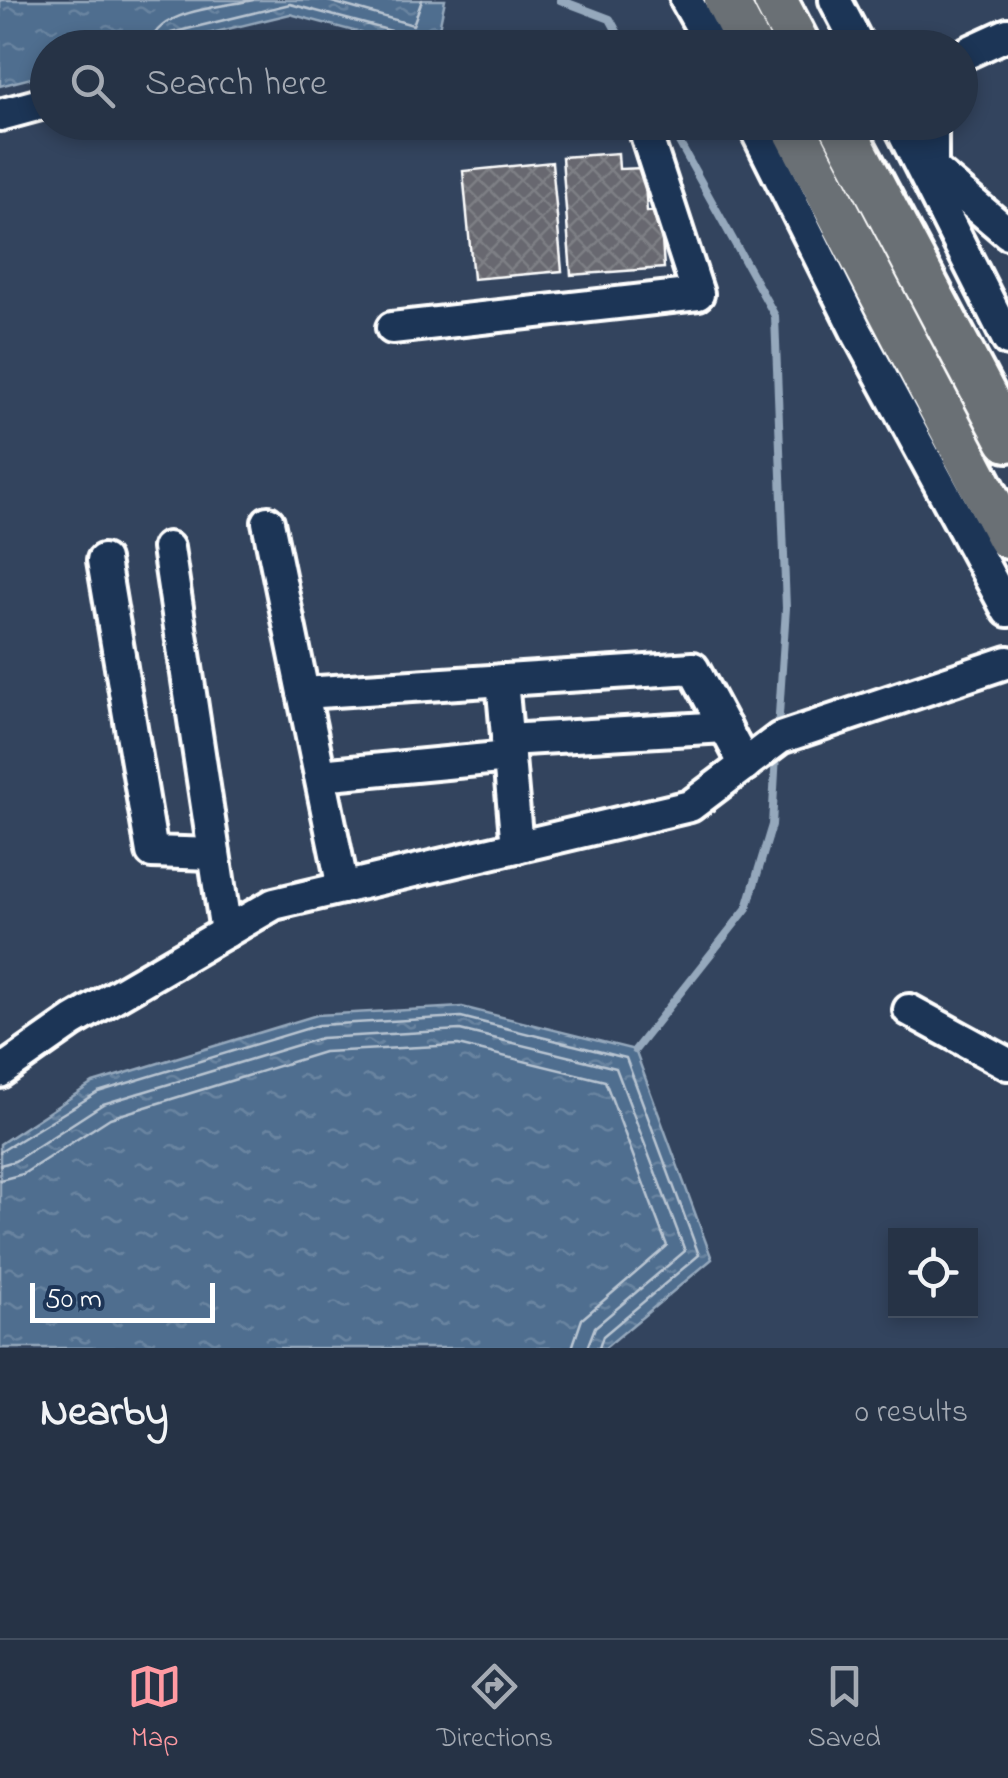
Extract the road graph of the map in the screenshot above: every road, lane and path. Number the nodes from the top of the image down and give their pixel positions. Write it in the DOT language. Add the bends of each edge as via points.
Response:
graph roads {
  1 [pos="686,0"];
  2 [pos="726,0"];
  3 [pos="775,0"];
  4 [pos="836,0"];
  5 [pos="703,30"];
  6 [pos="742,30"];
  7 [pos="791,30"];
  8 [pos="851,30"];
  9 [pos="1008,34"];
  10 [pos="978,48"];
  11 [pos="30,107"];
  12 [pos="0,115"];
  13 [pos="648,140"];
  14 [pos="761,140"];
  15 [pos="800,140"];
  16 [pos="850,140"];
  17 [pos="909,140"];
  18 [pos="927,140"];
  19 [pos="922,160"];
  20 [pos="1008,233"];
  21 [pos="392,328"];
  22 [pos="1008,340"];
  23 [pos="1008,440"];
  24 [pos="268,522"];
  25 [pos="1008,537"];
  26 [pos="168,548"];
  27 [pos="103,560"];
  28 [pos="1008,611"];
  29 [pos="1008,662"];
  30 [pos="502,680"];
  31 [pos="303,693"];
  32 [pos="725,727"];
  33 [pos="508,749"];
  34 [pos="762,751"];
  35 [pos="320,775"];
  36 [pos="517,848"];
  37 [pos="214,854"];
  38 [pos="344,888"];
  39 [pos="226,932"];
  40 [pos="909,1010"];
  41 [pos="1008,1064"];
  42 [pos="0,1072"];
  1 -- 5 [label="street"];
  2 -- 6 [label="highway"];
  3 -- 7 [label="highway"];
  4 -- 8 [label="street"];
  9 -- 10 [label="street"];
  11 -- 12 [label="street"];
  13 -- 21 [label="street" via="698,294"];
  14 -- 28 [label="street"];
  15 -- 25 [label="highway"];
  16 -- 23 [label="highway"];
  17 -- 19 [label="street"];
  18 -- 19 [label="street"];
  19 -- 20 [label="street"];
  19 -- 22 [label="street"];
  24 -- 31 [label="street"];
  26 -- 37 [label="street"];
  27 -- 37 [label="street" via="152,852"];
  29 -- 34 [label="street"];
  30 -- 31 [label="street"];
  30 -- 32 [label="street" via="693,668"];
  30 -- 33 [label="street"];
  31 -- 35 [label="street"];
  32 -- 33 [label="street"];
  32 -- 34 [label="street"];
  33 -- 35 [label="street"];
  33 -- 36 [label="street"];
  34 -- 36 [label="street" via="690,806"];
  35 -- 38 [label="street"];
  36 -- 38 [label="street"];
  37 -- 39 [label="street"];
  38 -- 39 [label="street" via="274,904"];
  39 -- 42 [label="street"];
  40 -- 41 [label="street"];
}
